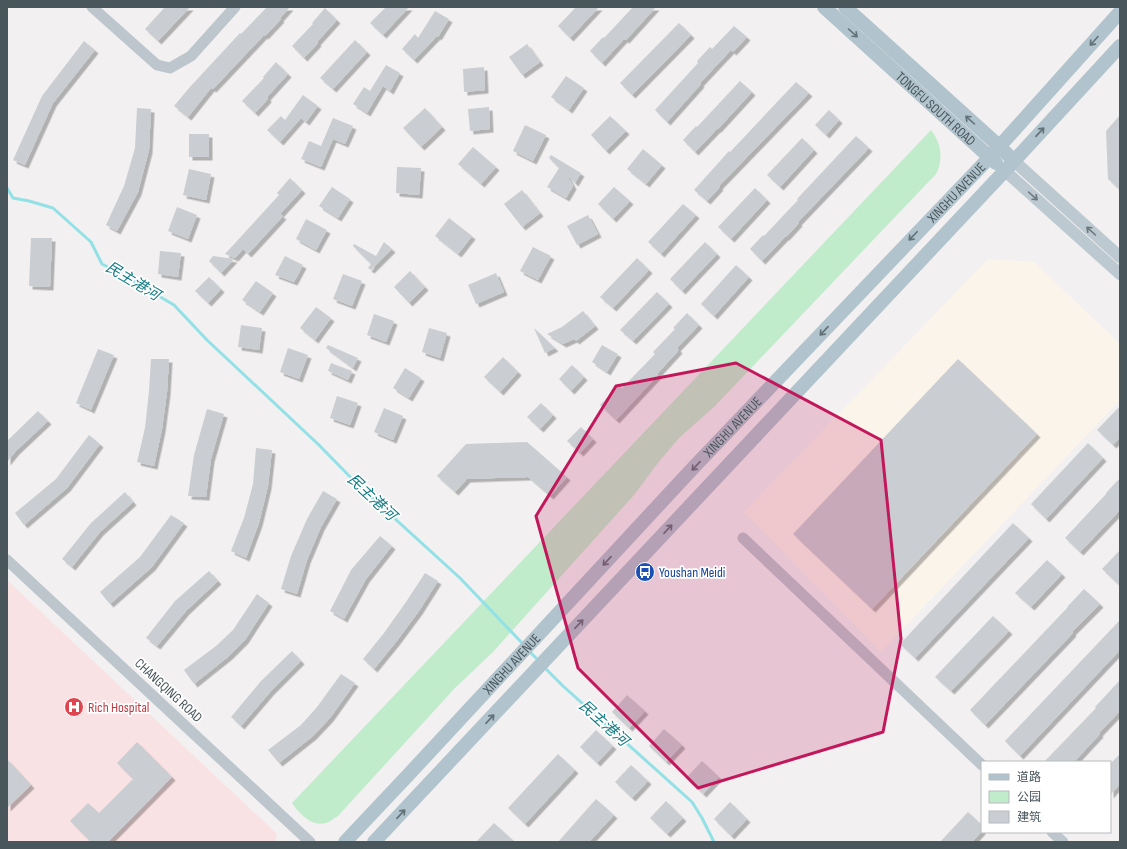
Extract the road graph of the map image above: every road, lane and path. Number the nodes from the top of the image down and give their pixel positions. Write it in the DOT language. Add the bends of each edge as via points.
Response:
graph roads {
  1 [pos="92,7"];
  2 [pos="235,7"];
  3 [pos="824,7"];
  4 [pos="845,7"];
  5 [pos="1120,12"];
  6 [pos="1120,46"];
  7 [pos="999,146"];
  8 [pos="989,158"];
  9 [pos="1009,166"];
  10 [pos="1120,257"];
  11 [pos="1120,274"];
  12 [pos="743,538"];
  13 [pos="7,560"];
  14 [pos="981,764"];
  15 [pos="1053,833"];
  16 [pos="310,842"];
  17 [pos="345,842"];
  18 [pos="374,842"];
  19 [pos="1062,842"];
  1 -- 2 [label="street" via="157,65 170,68 191,56"];
  3 -- 8 [label="main road, TONGFU SOUTH ROAD, one-way"];
  7 -- 4 [label="main road, TONGFU SOUTH ROAD, one-way"];
  5 -- 7 [label="main road, XINGHU AVENUE, one-way"];
  9 -- 6 [label="main road, XINGHU AVENUE, one-way"];
  7 -- 8 [label="main road, XINGHU AVENUE"];
  7 -- 9 [label="main road, TONGFU SOUTH ROAD"];
  8 -- 9 [label="main road, TONGFU SOUTH ROAD"];
  8 -- 17 [label="main road, XINGHU AVENUE, one-way" via="699,462"];
  10 -- 9 [label="main road, TONGFU SOUTH ROAD, one-way"];
  9 -- 11 [label="main road, TONGFU SOUTH ROAD, one-way"];
  18 -- 9 [label="main road, XINGHU AVENUE, one-way"];
  12 -- 14 [label="street"];
  13 -- 16 [label="street, CHANGQING ROAD"];
  15 -- 19 [label="street"];
}
